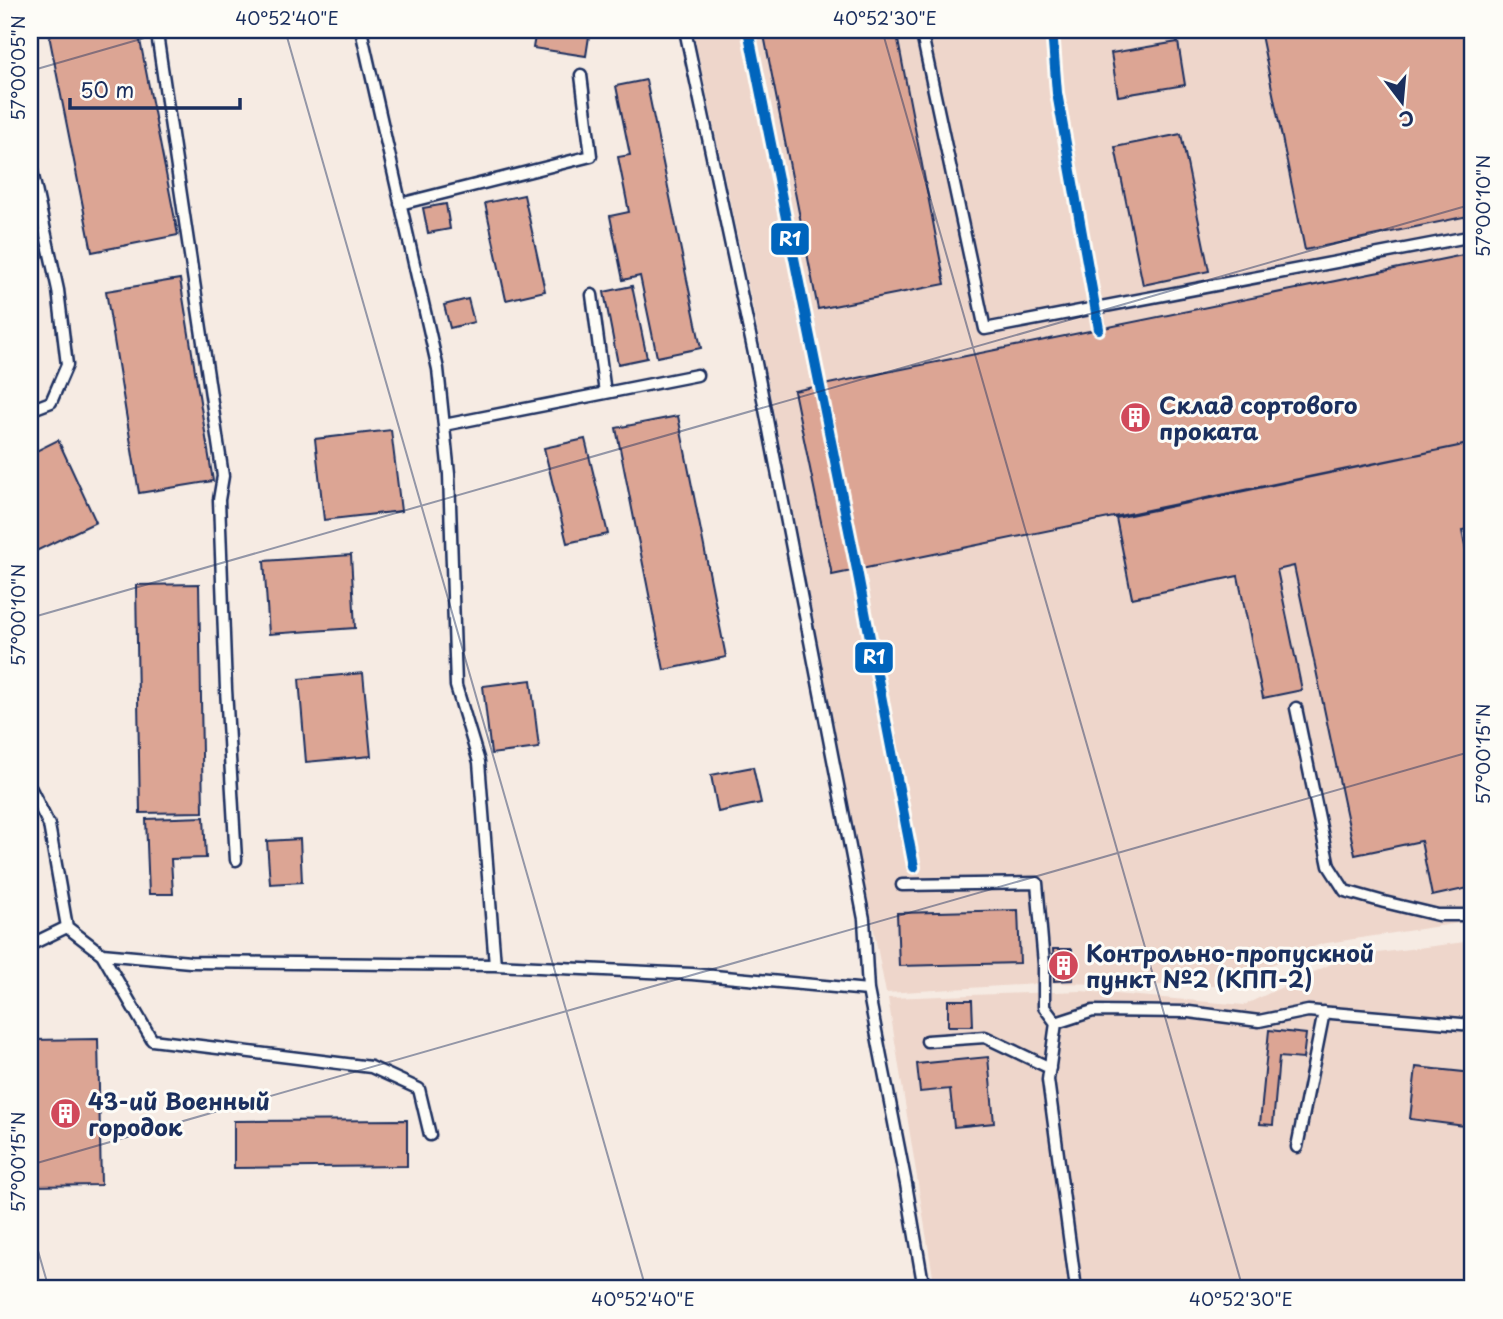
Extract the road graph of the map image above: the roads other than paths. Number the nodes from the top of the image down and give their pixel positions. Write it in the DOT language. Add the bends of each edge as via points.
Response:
graph roads {
  1 [pos="170,30"];
  2 [pos="361,30"];
  3 [pos="685,30"];
  4 [pos="921,30"];
  5 [pos="581,75"];
  6 [pos="30,162"];
  7 [pos="400,204"];
  8 [pos="1473,236"];
  9 [pos="592,295"];
  10 [pos="697,374"];
  11 [pos="605,393"];
  12 [pos="30,410"];
  13 [pos="444,425"];
  14 [pos="1296,708"];
  15 [pos="30,787"];
  16 [pos="236,860"];
  17 [pos="902,885"];
  18 [pos="1473,915"];
  19 [pos="67,927"];
  20 [pos="30,945"];
  21 [pos="102,954"];
  22 [pos="495,965"];
  23 [pos="868,990"];
  24 [pos="1324,1012"];
  25 [pos="1056,1023"];
  26 [pos="1473,1025"];
  27 [pos="927,1041"];
  28 [pos="1050,1068"];
  29 [pos="430,1135"];
  30 [pos="1297,1147"];
  31 [pos="924,1289"];
  32 [pos="1076,1289"];
  1 -- 16 [label="lane" via="157,34 223,476 219,500"];
  2 -- 7 [label="lane"];
  3 -- 23 [label="lane" via="756,363 864,919"];
  4 -- 8 [label="lane" via="985,329"];
  5 -- 7 [label="lane" via="591,156"];
  6 -- 12 [label="lane" via="58,290 67,365 51,402"];
  7 -- 13 [label="lane" via="438,369"];
  9 -- 11 [label="lane"];
  10 -- 11 [label="lane"];
  11 -- 13 [label="lane"];
  13 -- 22 [label="lane" via="456,686 480,762"];
  14 -- 18 [label="lane" via="1328,866 1345,891 1438,915"];
  15 -- 19 [label="lane" via="49,825"];
  17 -- 25 [label="lane" via="1037,883 1044,1007"];
  19 -- 20 [label="lane"];
  19 -- 21 [label="lane"];
  21 -- 22 [label="lane" via="190,961"];
  21 -- 29 [label="lane" via="152,1040 372,1067 419,1089"];
  22 -- 23 [label="lane" via="692,974"];
  23 -- 31 [label="lane"];
  24 -- 25 [label="lane" via="1259,1021 1189,1012 1093,1012"];
  24 -- 26 [label="lane"];
  24 -- 30 [label="lane"];
  25 -- 28 [label="lane"];
  27 -- 28 [label="lane" via="985,1037"];
  28 -- 32 [label="lane"];
}
